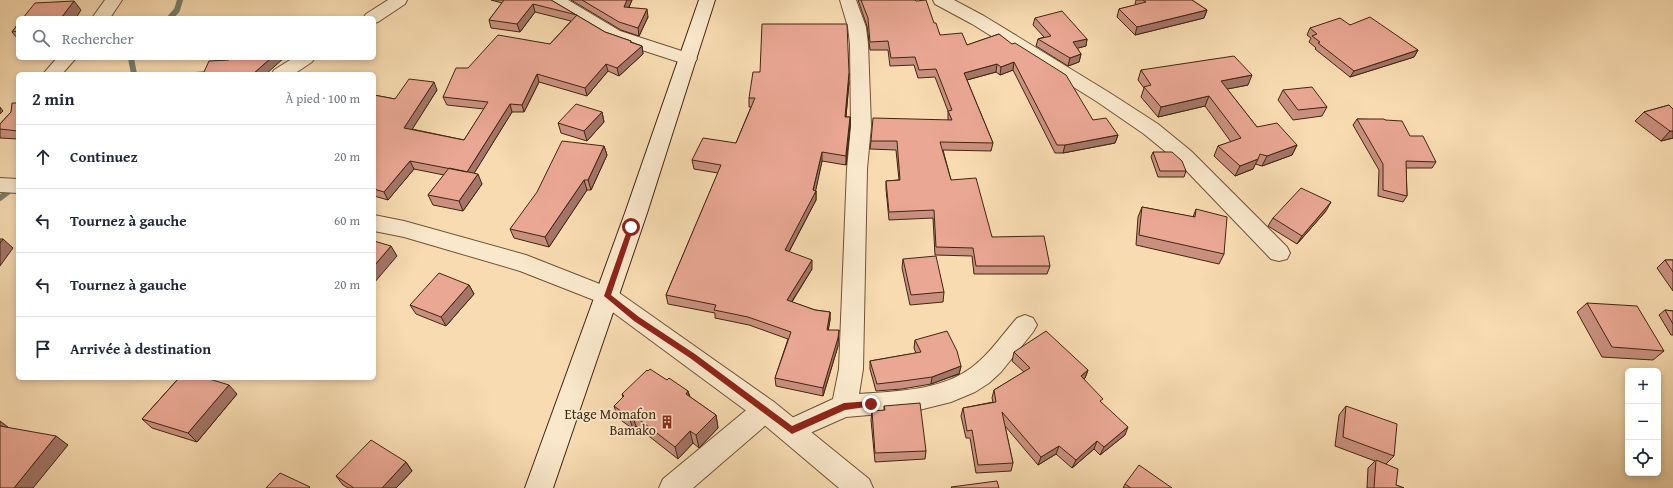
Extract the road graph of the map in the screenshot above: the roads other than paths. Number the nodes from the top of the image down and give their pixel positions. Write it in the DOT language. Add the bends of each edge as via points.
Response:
graph roads {
  1 [pos="114,0"];
  2 [pos="399,0"];
  3 [pos="556,0"];
  4 [pos="707,0"];
  5 [pos="848,0"];
  6 [pos="941,0"];
  7 [pos="102,16"];
  8 [pos="375,16"];
  9 [pos="688,59"];
  10 [pos="65,60"];
  11 [pos="303,60"];
  12 [pos="54,72"];
  13 [pos="284,72"];
  14 [pos="376,223"];
  15 [pos="1279,253"];
  16 [pos="607,296"];
  17 [pos="1025,325"];
  18 [pos="844,406"];
  19 [pos="765,410"];
  20 [pos="792,430"];
  21 [pos="539,488"];
  22 [pos="673,488"];
  23 [pos="859,488"];
  1 -- 7 [label="street"];
  2 -- 8 [label="street"];
  3 -- 9 [label="street" via="614,35"];
  4 -- 9 [label="street"];
  5 -- 18 [label="street" via="857,27 859,44 861,126 854,250 852,369"];
  6 -- 15 [label="street" via="978,20 1151,129 1184,156"];
  9 -- 16 [label="street"];
  10 -- 12 [label="street"];
  11 -- 13 [label="street"];
  14 -- 16 [label="street" via="526,264"];
  16 -- 19 [label="street"];
  16 -- 21 [label="street"];
  17 -- 18 [label="street" via="993,365 979,378 948,393 911,400"];
  18 -- 20 [label="street"];
  19 -- 20 [label="street"];
  19 -- 22 [label="street"];
  20 -- 23 [label="street"];
}
